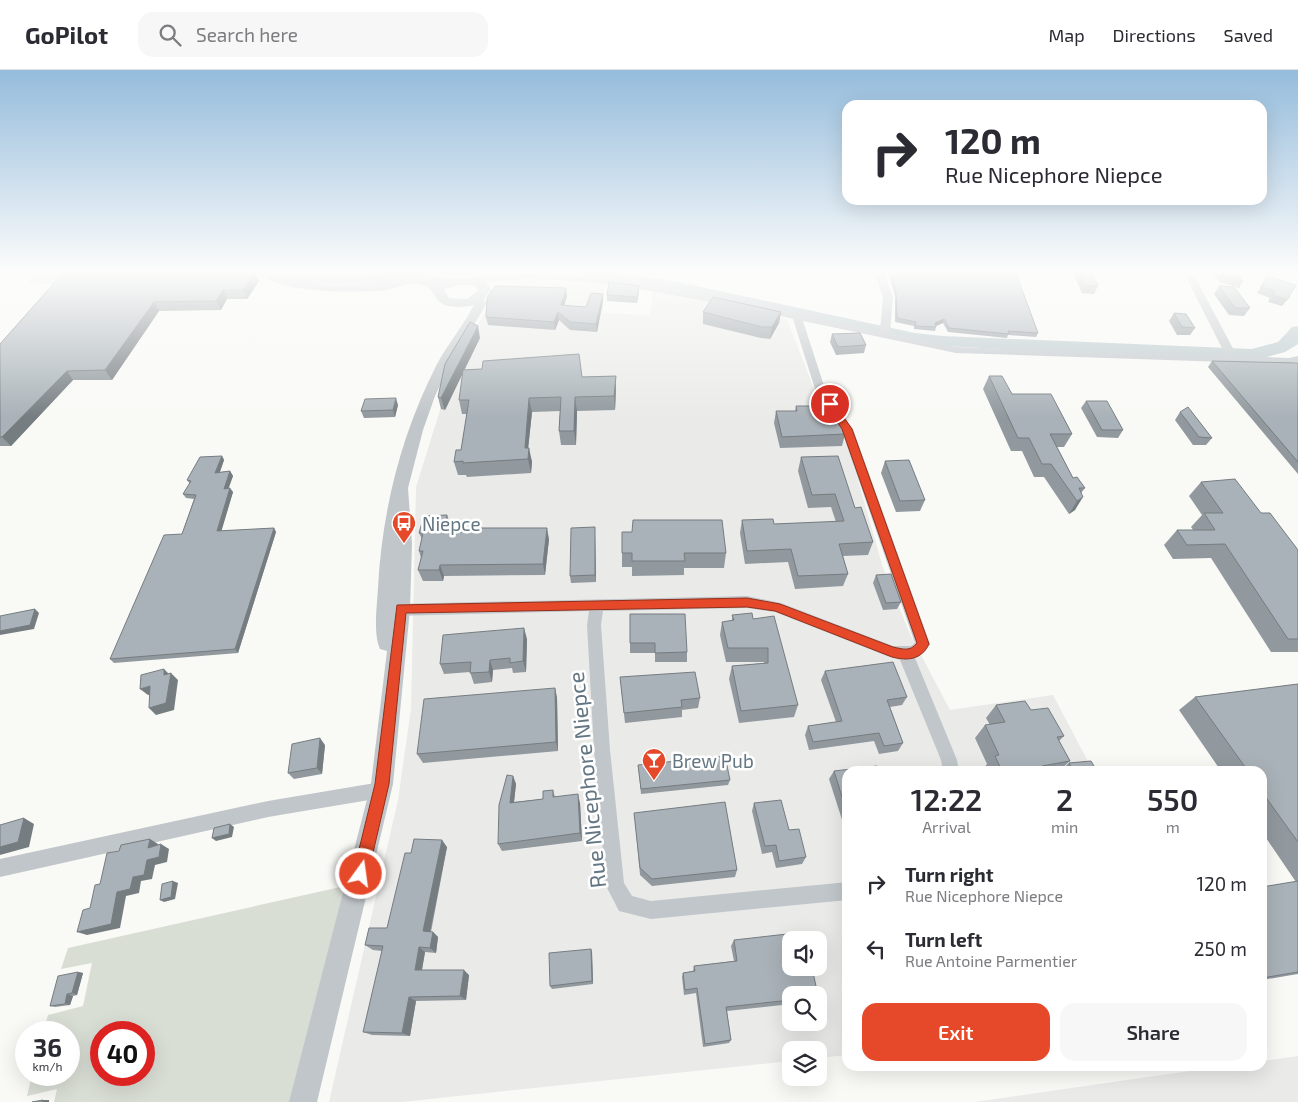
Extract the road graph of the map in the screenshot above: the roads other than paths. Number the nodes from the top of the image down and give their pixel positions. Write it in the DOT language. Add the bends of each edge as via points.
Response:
graph roads {
  1 [pos="798,321"];
  2 [pos="815,321"];
  3 [pos="886,321"];
  4 [pos="1213,321"];
  5 [pos="469,323"];
  6 [pos="885,337"];
  7 [pos="1233,359"];
  8 [pos="1298,359"];
  9 [pos="597,606"];
  10 [pos="394,609"];
  11 [pos="906,655"];
  12 [pos="950,766"];
  13 [pos="381,790"];
  14 [pos="0,868"];
  15 [pos="842,892"];
  16 [pos="304,1102"];
  1 -- 11 [label="street" via="821,392 847,429 923,644 916,652"];
  2 -- 6 [label="street"];
  3 -- 6 [label="street"];
  4 -- 7 [label="street"];
  5 -- 10 [label="street" via="437,376 404,467 400,487 404,544"];
  6 -- 7 [label="street" via="956,350"];
  7 -- 8 [label="street"];
  9 -- 10 [label="street"];
  9 -- 11 [label="street" via="747,602 776,607"];
  9 -- 15 [label="street, Rue Nicephore Niepce" via="594,625 614,886 626,904 651,910"];
  10 -- 13 [label="street"];
  11 -- 12 [label="street"];
  13 -- 14 [label="street" via="268,809"];
  13 -- 16 [label="street"];
}
